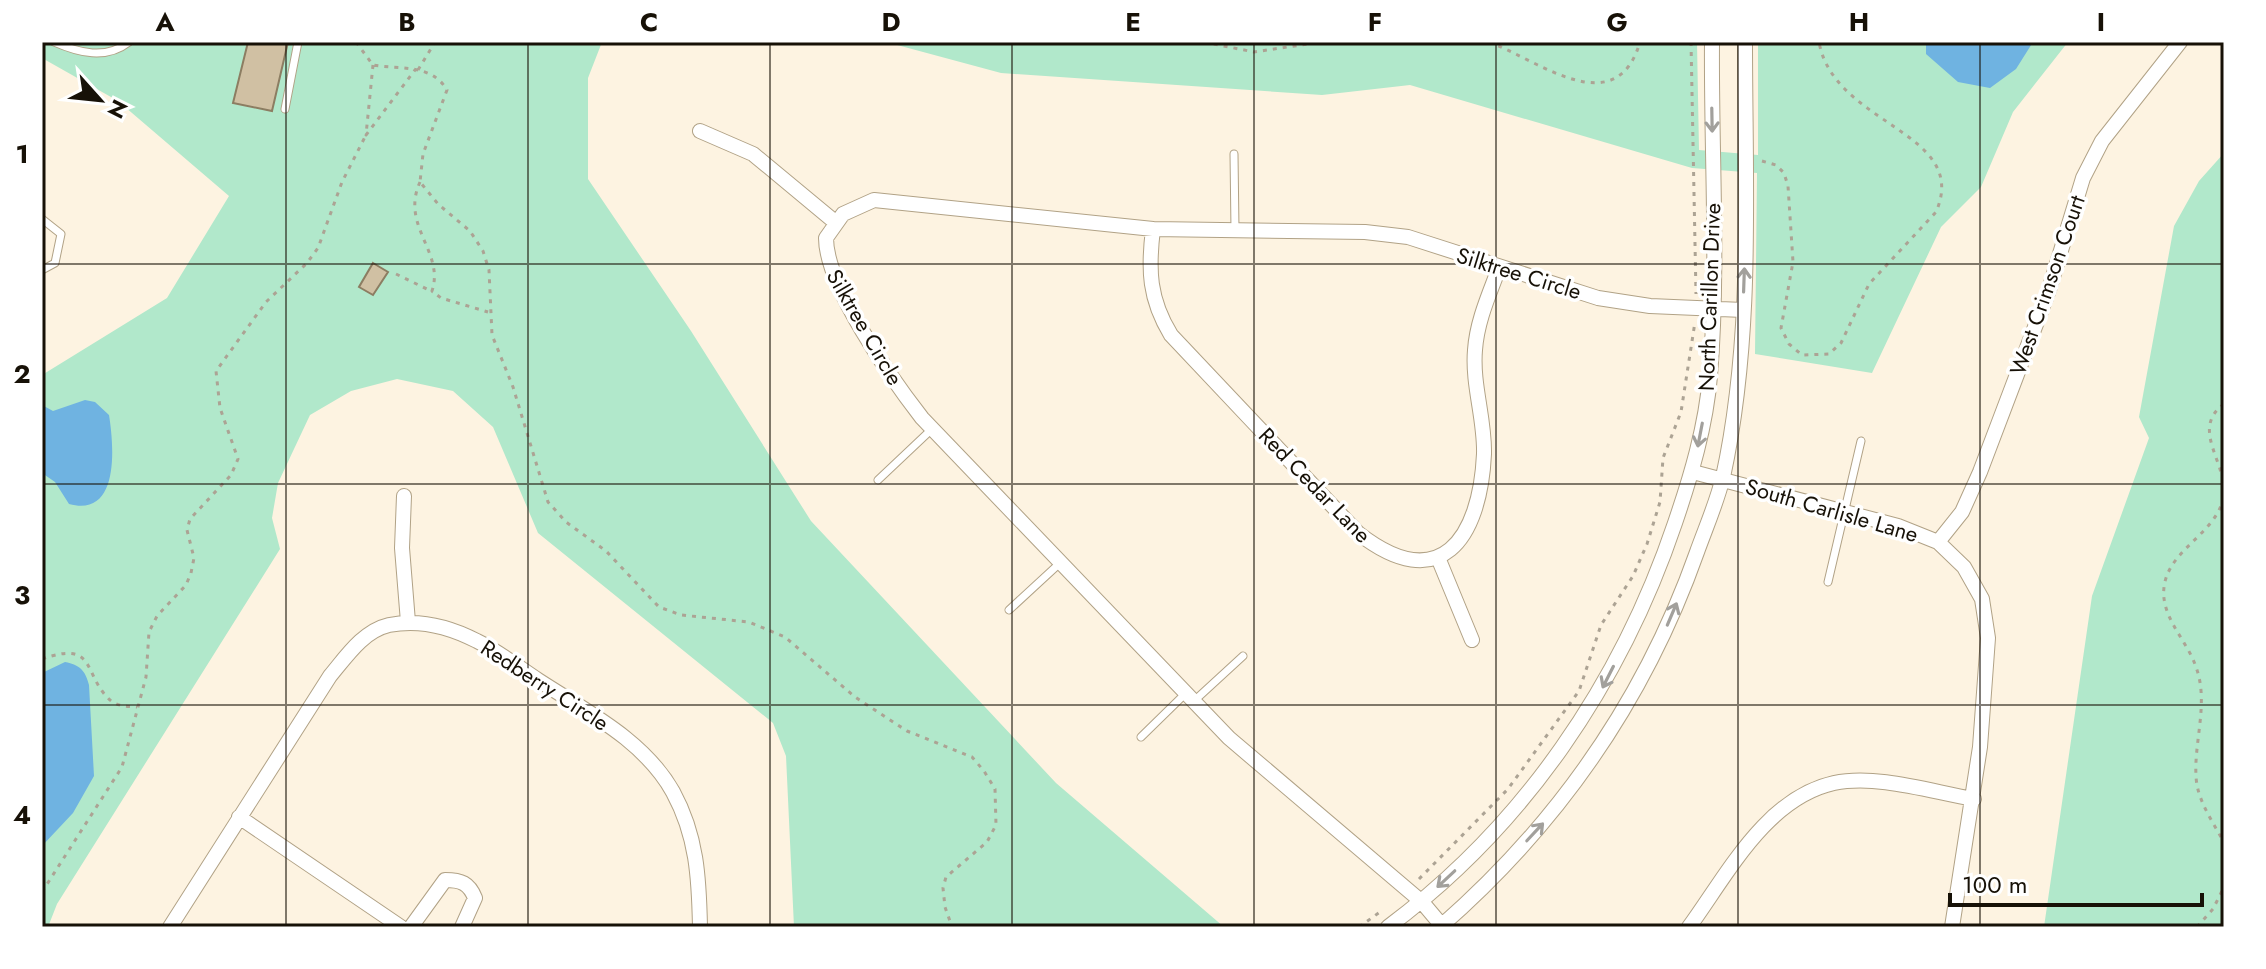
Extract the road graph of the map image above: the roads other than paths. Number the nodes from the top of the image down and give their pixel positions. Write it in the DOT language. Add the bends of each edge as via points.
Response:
graph roads {
  1 [pos="54,42"];
  2 [pos="129,42"];
  3 [pos="298,42"];
  4 [pos="1712,42"];
  5 [pos="1745,42"];
  6 [pos="2180,42"];
  7 [pos="285,109"];
  8 [pos="700,131"];
  9 [pos="1234,154"];
  10 [pos="42,219"];
  11 [pos="835,222"];
  12 [pos="1153,229"];
  13 [pos="1235,230"];
  14 [pos="1499,268"];
  15 [pos="42,270"];
  16 [pos="1713,309"];
  17 [pos="1743,310"];
  18 [pos="932,429"];
  19 [pos="1861,441"];
  20 [pos="1693,472"];
  21 [pos="1722,479"];
  22 [pos="878,480"];
  23 [pos="404,496"];
  24 [pos="1847,512"];
  25 [pos="1938,542"];
  26 [pos="1439,560"];
  27 [pos="1060,563"];
  28 [pos="1828,582"];
  29 [pos="1009,610"];
  30 [pos="408,622"];
  31 [pos="1472,640"];
  32 [pos="1243,656"];
  33 [pos="1190,697"];
  34 [pos="1141,737"];
  35 [pos="1974,799"];
  36 [pos="239,817"];
  37 [pos="1422,902"];
  38 [pos="170,927"];
  39 [pos="401,927"];
  40 [pos="411,927"];
  41 [pos="462,927"];
  42 [pos="700,927"];
  43 [pos="1388,927"];
  44 [pos="1441,927"];
  45 [pos="1689,927"];
  46 [pos="1952,927"];
  1 -- 2 [label="lane" via="84,54"];
  3 -- 7 [label="lane"];
  4 -- 16 [label="street, North Carillon Drive, one-way"];
  17 -- 5 [label="street, North Carillon Drive, one-way"];
  6 -- 25 [label="street, West Crimson Court" via="2102,141 2083,178 2049,290 1980,472 1962,512"];
  8 -- 11 [label="street" via="753,154"];
  9 -- 13 [label="lane"];
  10 -- 15 [label="lane" via="61,234 61,248 55,263"];
  11 -- 12 [label="street, Silktree Circle" via="874,200"];
  11 -- 18 [label="street, Silktree Circle" via="826,238 831,272 897,385"];
  12 -- 13 [label="street, Silktree Circle"];
  12 -- 26 [label="street, Red Cedar Lane" via="1148,270 1152,295 1171,335 1358,533 1379,550 1406,560"];
  13 -- 14 [label="street, Silktree Circle" via="1408,237"];
  14 -- 16 [label="street, Silktree Circle" via="1598,298"];
  14 -- 26 [label="street" via="1481,315 1475,350 1484,456 1473,515 1466,534"];
  16 -- 17 [label="street, Silktree Circle"];
  16 -- 20 [label="street, North Carillon Drive, one-way" via="1710,379"];
  17 -- 21 [label="street, North Carillon Drive"];
  18 -- 22 [label="lane"];
  18 -- 27 [label="street, Silktree Circle"];
  19 -- 24 [label="lane"];
  20 -- 21 [label="street, South Carlisle Lane"];
  20 -- 37 [label="street, North Carillon Drive, one-way" via="1635,627 1598,697 1492,835"];
  21 -- 24 [label="street, South Carlisle Lane"];
  44 -- 21 [label="street, North Carillon Drive, one-way" via="1553,812 1605,742 1651,665"];
  23 -- 30 [label="street"];
  24 -- 25 [label="street, South Carlisle Lane"];
  24 -- 28 [label="lane"];
  25 -- 35 [label="street, South Carlisle Lane" via="1964,567 1982,599 1988,638"];
  26 -- 31 [label="street"];
  27 -- 29 [label="lane"];
  27 -- 33 [label="street, Silktree Circle"];
  30 -- 36 [label="street, Redberry Circle" via="384,626 357,643"];
  30 -- 42 [label="street, Redberry Circle" via="428,623 477,640 647,755 688,823 699,861"];
  32 -- 33 [label="lane"];
  33 -- 34 [label="lane"];
  33 -- 37 [label="street, Silktree Circle" via="1229,738"];
  35 -- 45 [label="street" via="1870,782 1836,782 1805,793 1758,833"];
  35 -- 46 [label="street, South Carlisle Lane"];
  36 -- 38 [label="street, Redberry Circle"];
  36 -- 39 [label="street"];
  37 -- 43 [label="street, North Carillon Drive"];
  37 -- 44 [label="street, Silktree Circle"];
  40 -- 41 [label="street" via="445,880 461,880 475,898"];
}
